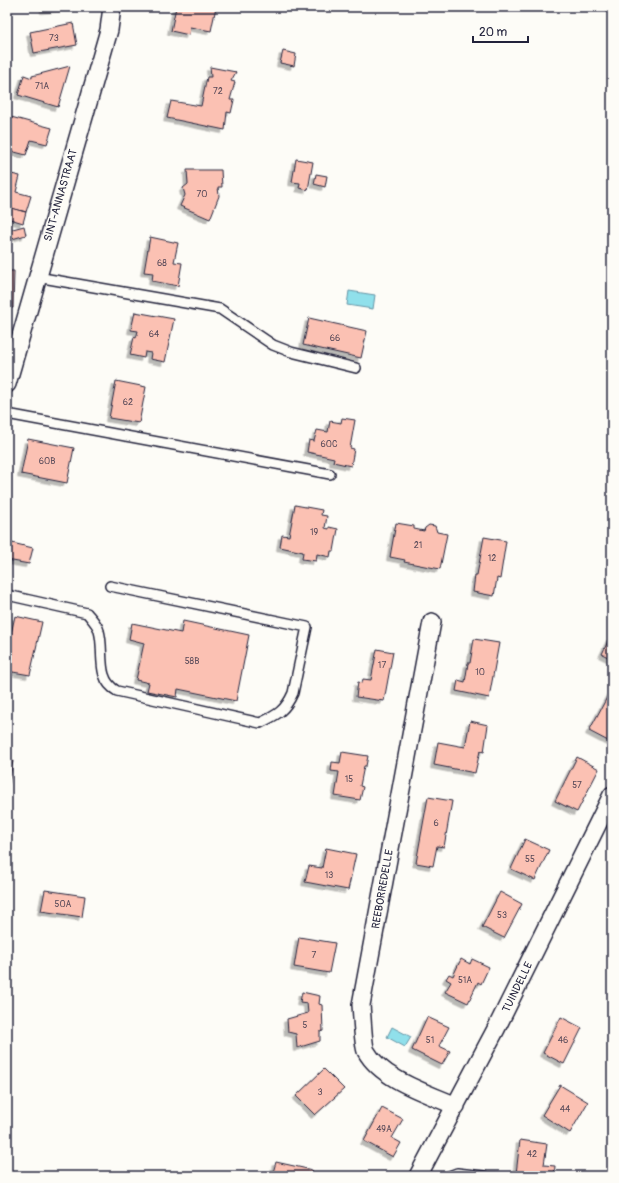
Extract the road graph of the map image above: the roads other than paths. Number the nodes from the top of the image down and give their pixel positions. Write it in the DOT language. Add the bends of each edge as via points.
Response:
graph roads {
  1 [pos="112,7"];
  2 [pos="37,277"];
  3 [pos="356,368"];
  4 [pos="7,384"];
  5 [pos="7,414"];
  6 [pos="330,474"];
  7 [pos="110,586"];
  8 [pos="7,595"];
  9 [pos="432,622"];
  10 [pos="612,795"];
  11 [pos="456,1106"];
  12 [pos="418,1176"];
  13 [pos="449,1176"];
  14 [pos="484,1176"];
  1 -- 2 [label="street, SINT-ANNASTRAAT" via="109,30"];
  2 -- 3 [label="lane" via="220,309 273,345"];
  2 -- 4 [label="street, SINT-ANNASTRAAT"];
  5 -- 6 [label="lane"];
  7 -- 8 [label="lane" via="307,627 289,703 278,714 260,722 117,691 109,687 102,668 99,629 87,613"];
  9 -- 11 [label="street, REEBORREDELLE" via="361,1005 366,1050 381,1069 400,1081"];
  10 -- 11 [label="street, TUINDELLE"];
  11 -- 12 [label="street, TUINDELLE"];
  13 -- 14 [label="lane" via="457,1173"];
}
